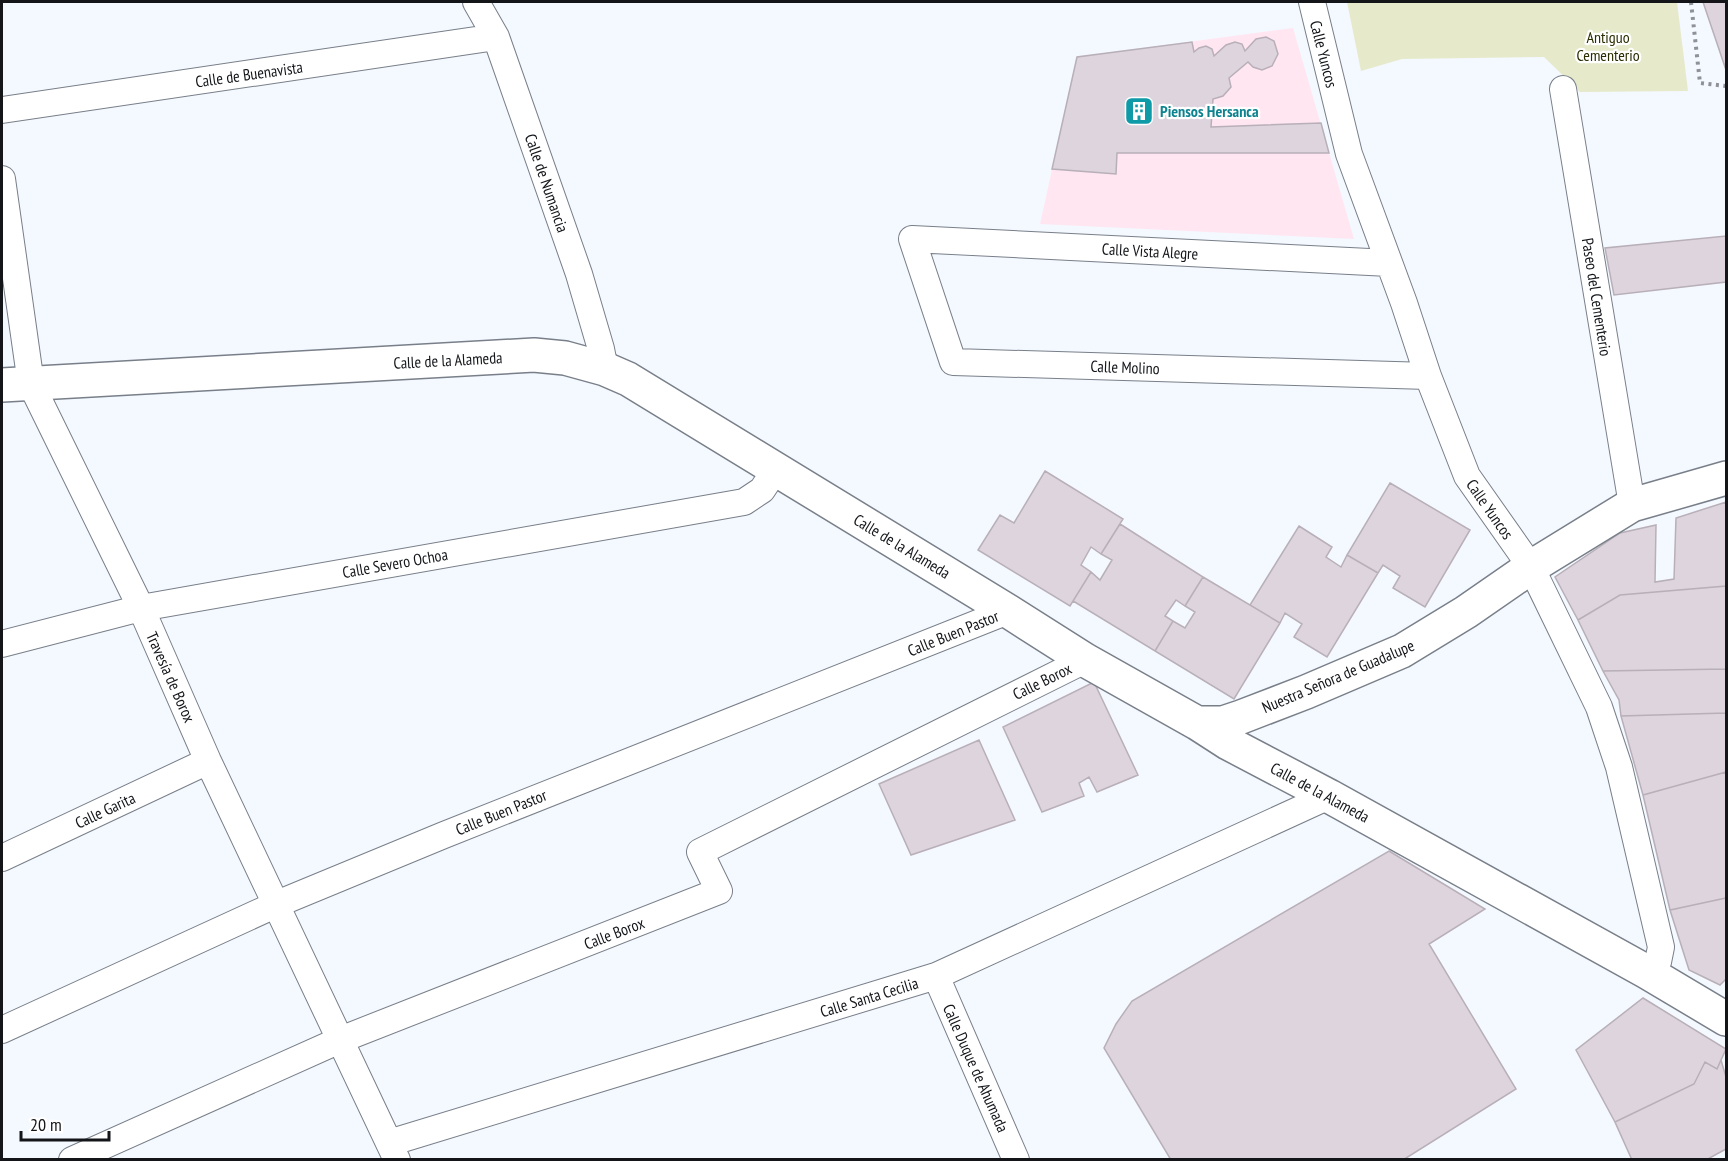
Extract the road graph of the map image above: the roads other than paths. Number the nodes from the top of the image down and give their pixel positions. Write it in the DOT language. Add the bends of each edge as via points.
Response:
graph roads {
  1 [pos="476,2"];
  2 [pos="1312,2"];
  3 [pos="496,37"];
  4 [pos="1563,89"];
  5 [pos="2,110"];
  6 [pos="2,179"];
  7 [pos="912,239"];
  8 [pos="1389,263"];
  9 [pos="605,369"];
  10 [pos="1428,376"];
  11 [pos="16,385"];
  12 [pos="777,469"];
  13 [pos="1726,478"];
  14 [pos="1632,505"];
  15 [pos="1531,567"];
  16 [pos="141,608"];
  17 [pos="1008,611"];
  18 [pos="2,644"];
  19 [pos="1084,660"];
  20 [pos="1240,717"];
  21 [pos="1197,723"];
  22 [pos="1243,750"];
  23 [pos="208,761"];
  24 [pos="1329,796"];
  25 [pos="2,858"];
  26 [pos="277,904"];
  27 [pos="1647,972"];
  28 [pos="936,976"];
  29 [pos="1726,1018"];
  30 [pos="2,1030"];
  31 [pos="340,1041"];
  32 [pos="393,1151"];
  33 [pos="72,1160"];
  34 [pos="1016,1160"];
  1 -- 3 [label="street, Calle de Numancia"];
  2 -- 8 [label="street, Calle Yuncos" via="1349,154"];
  3 -- 5 [label="street, Calle de Buenavista"];
  3 -- 9 [label="street, Calle de Numancia" via="579,274"];
  4 -- 14 [label="street, Paseo del Cementerio"];
  6 -- 11 [label="street, Travesía de Borox"];
  7 -- 8 [label="street, Calle Vista Alegre"];
  7 -- 10 [label="street, Calle Molino" via="953,362"];
  8 -- 10 [label="street, Calle Yuncos"];
  9 -- 11 [label="street, Calle de la Alameda" via="534,355"];
  9 -- 12 [label="street, Calle de la Alameda"];
  10 -- 15 [label="street, Calle Yuncos" via="1467,476"];
  11 -- 16 [label="street, Travesía de Borox"];
  12 -- 16 [label="street, Calle Severo Ochoa" via="762,490 744,502"];
  12 -- 17 [label="street, Calle de la Alameda"];
  13 -- 14 [label="street"];
  14 -- 15 [label="street, Nuestra Señora de Guadalupe"];
  15 -- 20 [label="street, Nuestra Señora de Guadalupe" via="1402,651"];
  15 -- 27 [label="street, Calle Yuncos" via="1599,706 1619,767 1661,947 1658,962"];
  16 -- 18 [label="street, Calle Severo Ochoa"];
  16 -- 23 [label="street, Travesía de Borox"];
  17 -- 19 [label="street, Calle de la Alameda"];
  17 -- 26 [label="street, Calle Buen Pastor"];
  19 -- 21 [label="street, Calle de la Alameda"];
  19 -- 31 [label="street, Calle Borox" via="700,852 719,891"];
  20 -- 21 [label="street, Nuestra Señora de Guadalupe" via="1223,723"];
  20 -- 22 [label="street" via="1237,733"];
  21 -- 22 [label="street, Calle de la Alameda"];
  22 -- 24 [label="street, Calle de la Alameda"];
  23 -- 25 [label="street, Calle Garita"];
  23 -- 26 [label="street, Travesía de Borox"];
  24 -- 27 [label="street, Calle de la Alameda"];
  24 -- 28 [label="street, Calle Santa Cecilia"];
  26 -- 30 [label="street, Calle Buen Pastor"];
  26 -- 31 [label="street, Travesía de Borox"];
  27 -- 29 [label="street, Calle de la Alameda"];
  28 -- 32 [label="street, Calle Santa Cecilia"];
  28 -- 34 [label="street, Calle Duque de Ahumada"];
  31 -- 32 [label="street, Travesía de Borox"];
  31 -- 33 [label="street, Calle Borox"];
}
